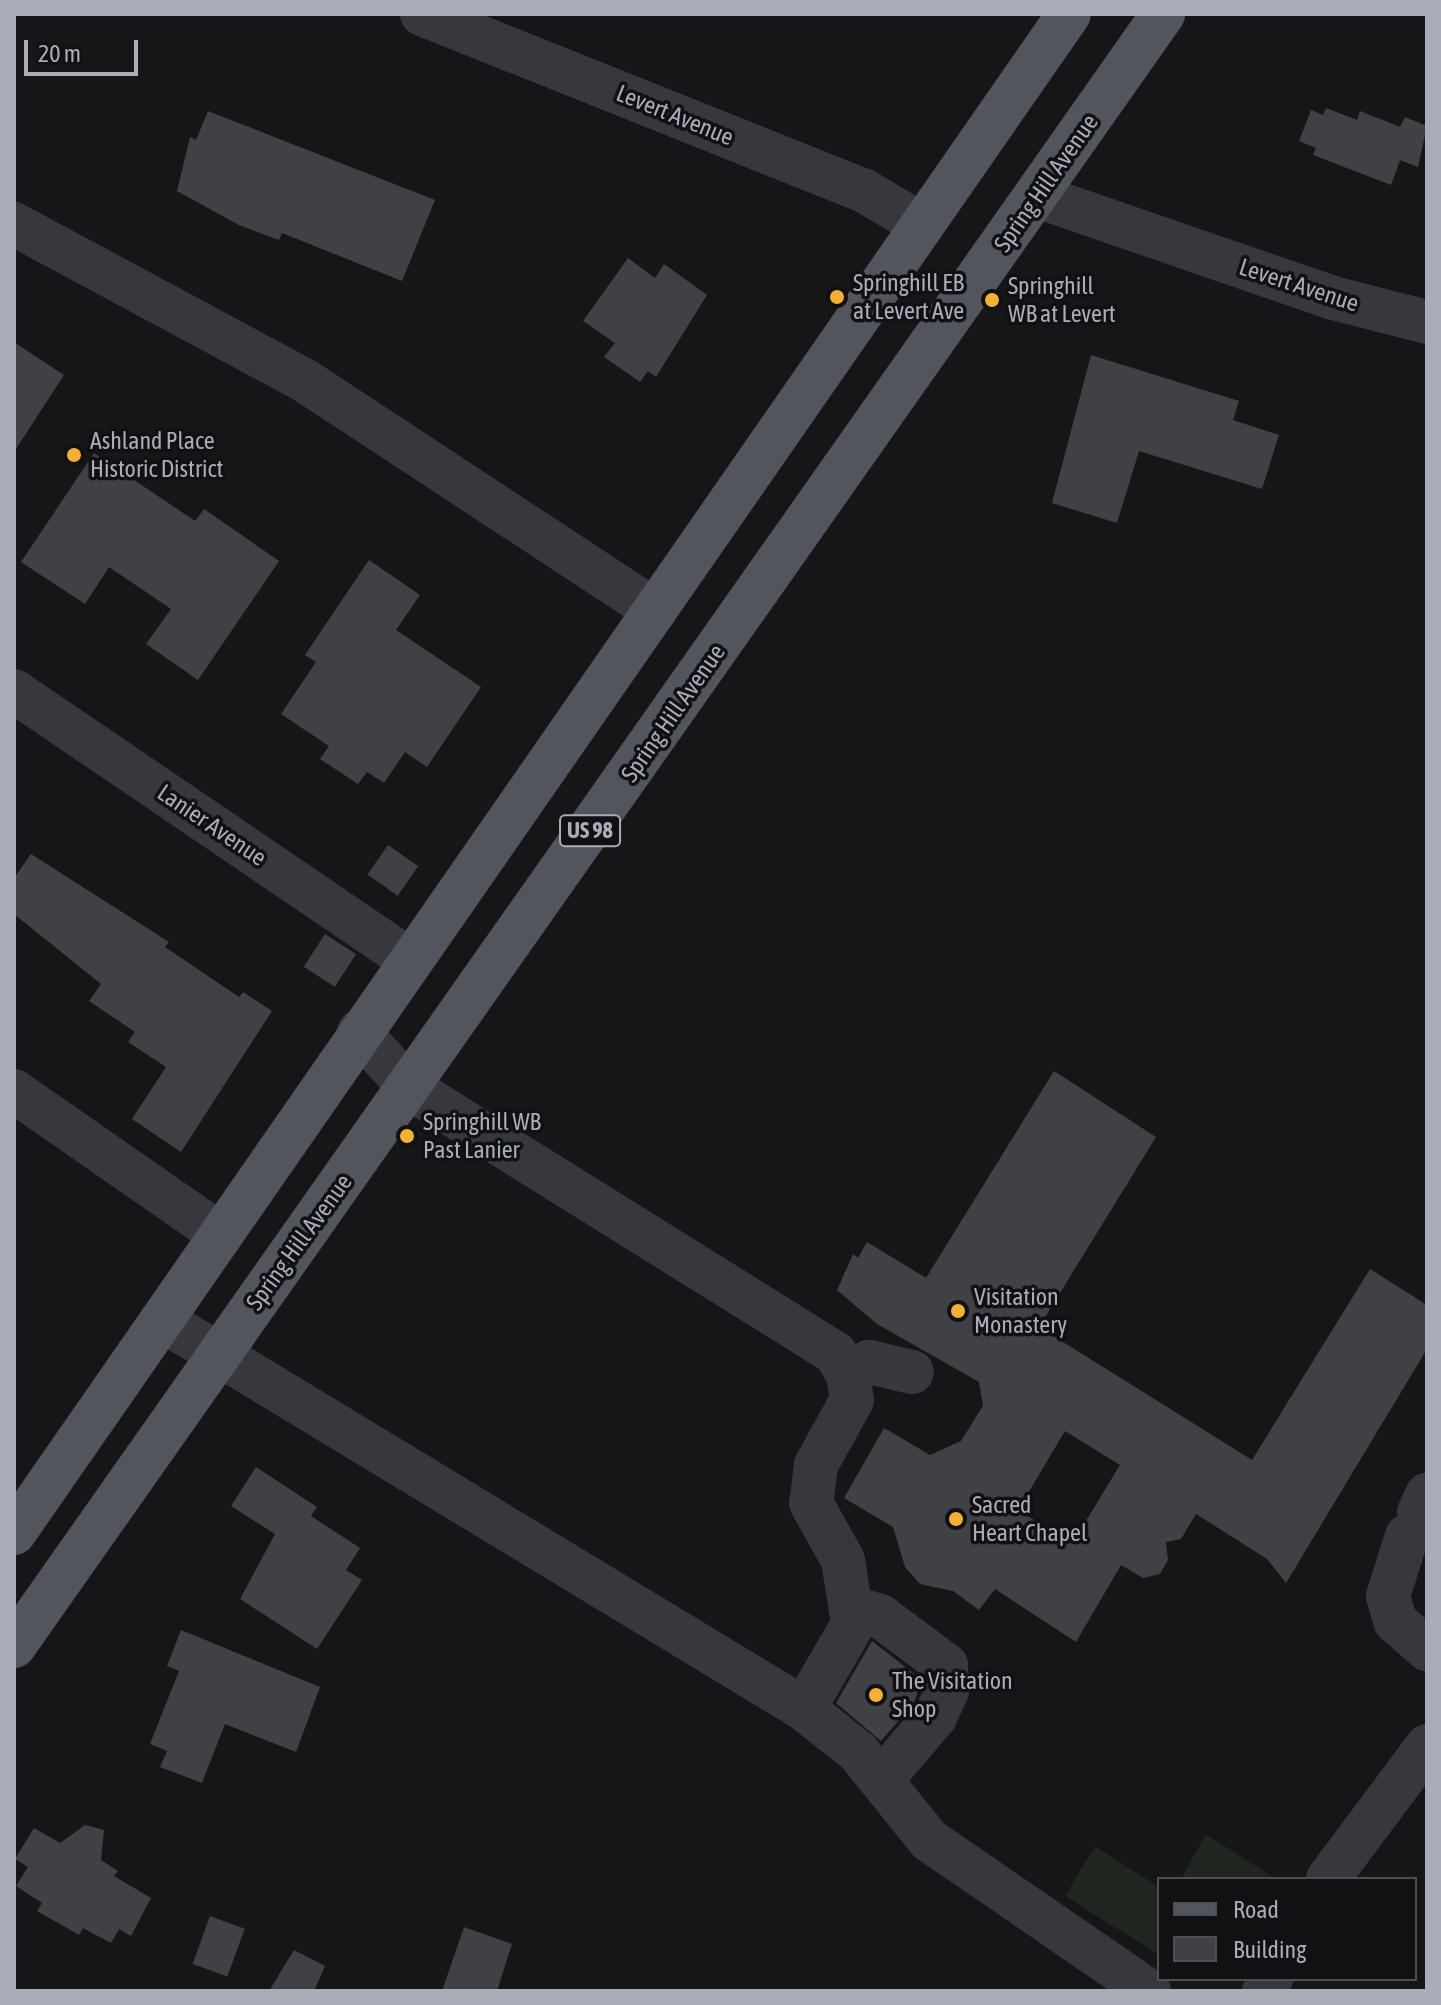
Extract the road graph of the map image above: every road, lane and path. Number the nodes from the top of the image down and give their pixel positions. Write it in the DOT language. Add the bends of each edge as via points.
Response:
graph roads {
  1 [pos="422,14"];
  2 [pos="1069,14"];
  3 [pos="1163,14"];
  4 [pos="1037,196"];
  5 [pos="14,224"];
  6 [pos="922,225"];
  7 [pos="1427,322"];
  8 [pos="655,611"];
  9 [pos="14,691"];
  10 [pos="409,959"];
  11 [pos="359,1032"];
  12 [pos="410,1088"];
  13 [pos="14,1091"];
  14 [pos="220,1234"];
  15 [pos="162,1320"];
  16 [pos="219,1355"];
  17 [pos="912,1372"];
  18 [pos="848,1375"];
  19 [pos="1418,1515"];
  20 [pos="14,1533"];
  21 [pos="852,1608"];
  22 [pos="14,1646"];
  23 [pos="1427,1649"];
  24 [pos="804,1709"];
  25 [pos="1427,1746"];
  26 [pos="882,1779"];
  27 [pos="1329,1877"];
  28 [pos="1149,1991"];
  1 -- 6 [label="street, Levert Avenue" via="863,190"];
  2 -- 6 [label="main road"];
  3 -- 4 [label="main road, Spring Hill Avenue / US 98"];
  4 -- 7 [label="street, Levert Avenue" via="1333,298"];
  4 -- 12 [label="main road, Spring Hill Avenue / US 98"];
  5 -- 8 [label="street" via="304,380"];
  6 -- 8 [label="main road"];
  8 -- 10 [label="main road"];
  9 -- 10 [label="street, Lanier Avenue"];
  10 -- 11 [label="main road"];
  11 -- 12 [label="street"];
  11 -- 14 [label="main road"];
  12 -- 16 [label="main road, Spring Hill Avenue / US 98"];
  12 -- 18 [label="street" via="805,1332 835,1353"];
  13 -- 14 [label="street"];
  14 -- 15 [label="main road"];
  15 -- 16 [label="street"];
  15 -- 20 [label="main road"];
  16 -- 22 [label="main road, Spring Hill Avenue / US 98"];
  16 -- 24 [label="street"];
  17 -- 18 [label="street" via="869,1362"];
  18 -- 21 [label="street" via="852,1400 816,1465 811,1503 843,1560"];
  19 -- 23 [label="street" via="1388,1596 1395,1621"];
  21 -- 24 [label="street" via="853,1624 837,1658"];
  21 -- 26 [label="street" via="880,1616 946,1665 947,1691 935,1717"];
  24 -- 26 [label="street"];
  25 -- 27 [label="street"];
  26 -- 28 [label="street" via="894,1804 929,1840"];
}
